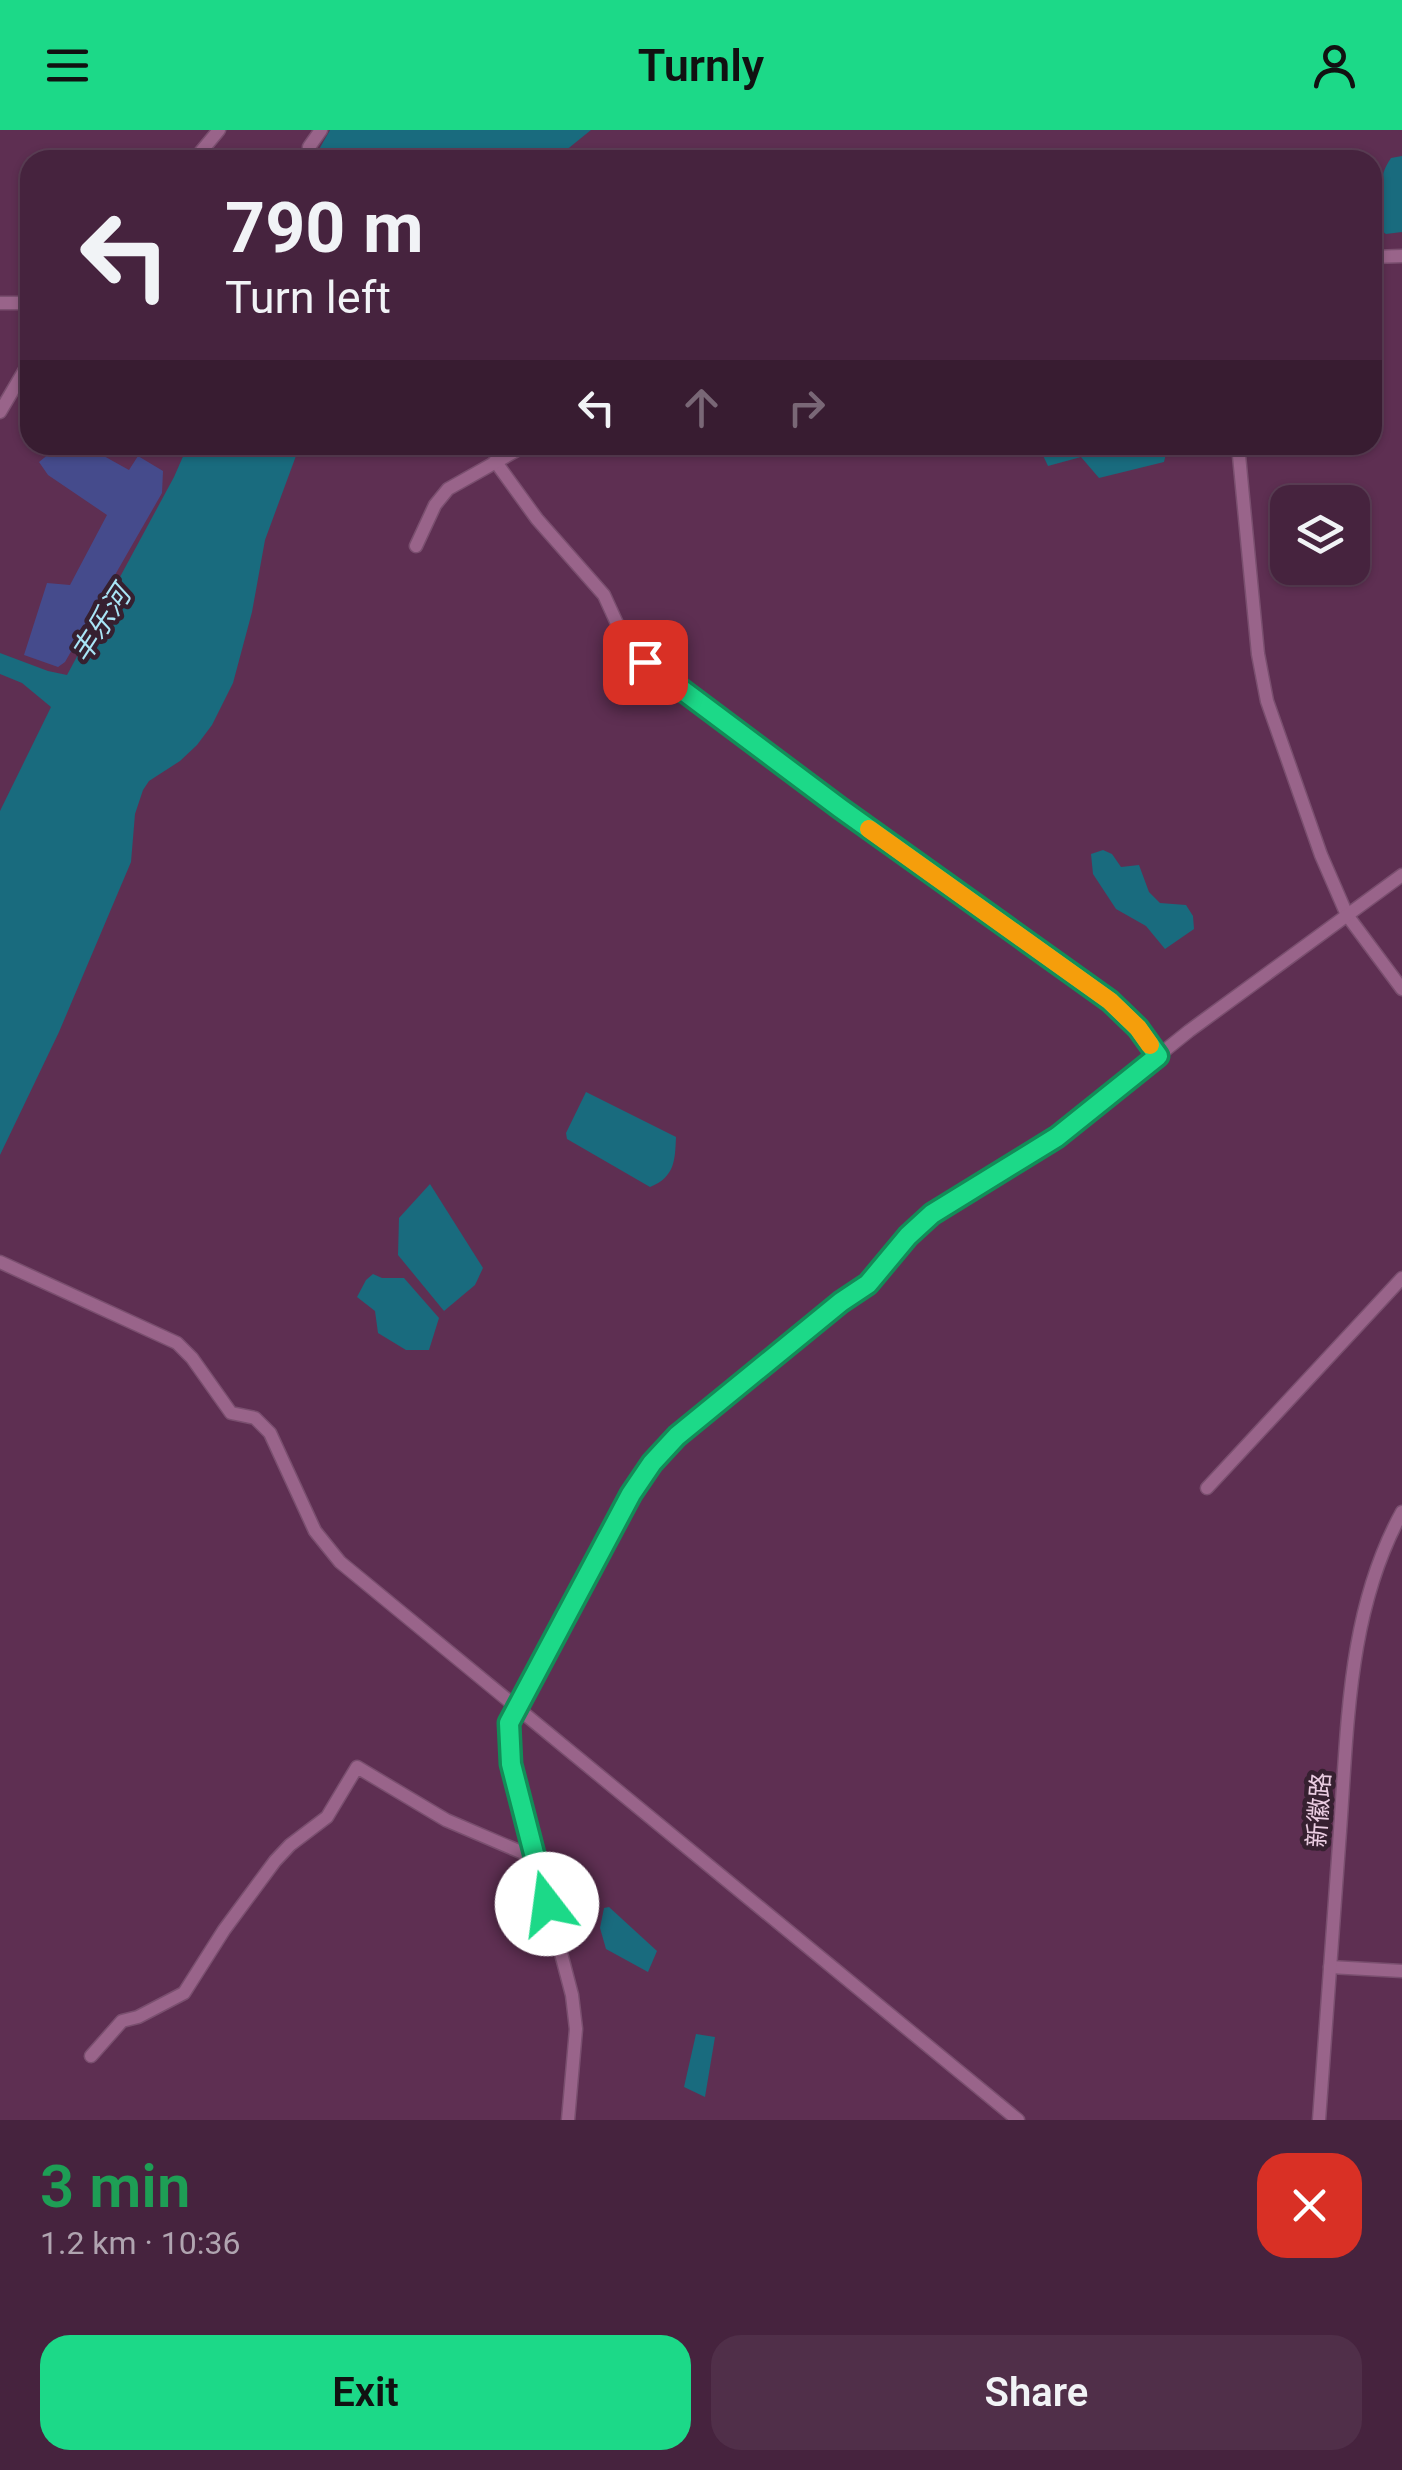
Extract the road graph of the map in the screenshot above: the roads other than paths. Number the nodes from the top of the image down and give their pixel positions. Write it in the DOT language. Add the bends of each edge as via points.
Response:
graph roads {
  1 [pos="219,130"];
  2 [pos="321,130"];
  3 [pos="309,148"];
  4 [pos="202,150"];
  5 [pos="20,379"];
  6 [pos="0,412"];
  7 [pos="507,455"];
  8 [pos="1239,455"];
  9 [pos="495,461"];
  10 [pos="416,546"];
  11 [pos="1402,875"];
  12 [pos="1347,915"];
  13 [pos="1402,989"];
  14 [pos="1158,1056"];
  15 [pos="0,1262"];
  16 [pos="1402,1278"];
  17 [pos="1207,1488"];
  18 [pos="1402,1512"];
  19 [pos="516,1708"];
  20 [pos="535,1858"];
  21 [pos="1330,1967"];
  22 [pos="1402,1971"];
  23 [pos="91,2056"];
  24 [pos="568,2120"];
  25 [pos="1018,2120"];
  26 [pos="1318,2120"];
  1 -- 4 [label="street"];
  2 -- 3 [label="street"];
  5 -- 6 [label="street"];
  7 -- 9 [label="street"];
  8 -- 12 [label="street" via="1263,686"];
  9 -- 10 [label="street" via="443,494"];
  9 -- 14 [label="street" via="604,596 630,652 1110,1001"];
  11 -- 12 [label="street"];
  12 -- 13 [label="street"];
  12 -- 14 [label="street"];
  14 -- 19 [label="street" via="1057,1137 932,1214 868,1284 668,1445 631,1494"];
  15 -- 19 [label="street" via="180,1346 231,1413 258,1419 270,1433 331,1553"];
  16 -- 17 [label="street"];
  18 -- 21 [label="street, 新徽路" via="1376,1566 1356,1646"];
  19 -- 20 [label="street" via="510,1752"];
  19 -- 25 [label="street"];
  20 -- 23 [label="street" via="446,1820 357,1767 327,1817 275,1861 184,1993 122,2021"];
  20 -- 24 [label="street" via="574,2012"];
  21 -- 22 [label="street"];
  21 -- 26 [label="street, 新徽路"];
}
